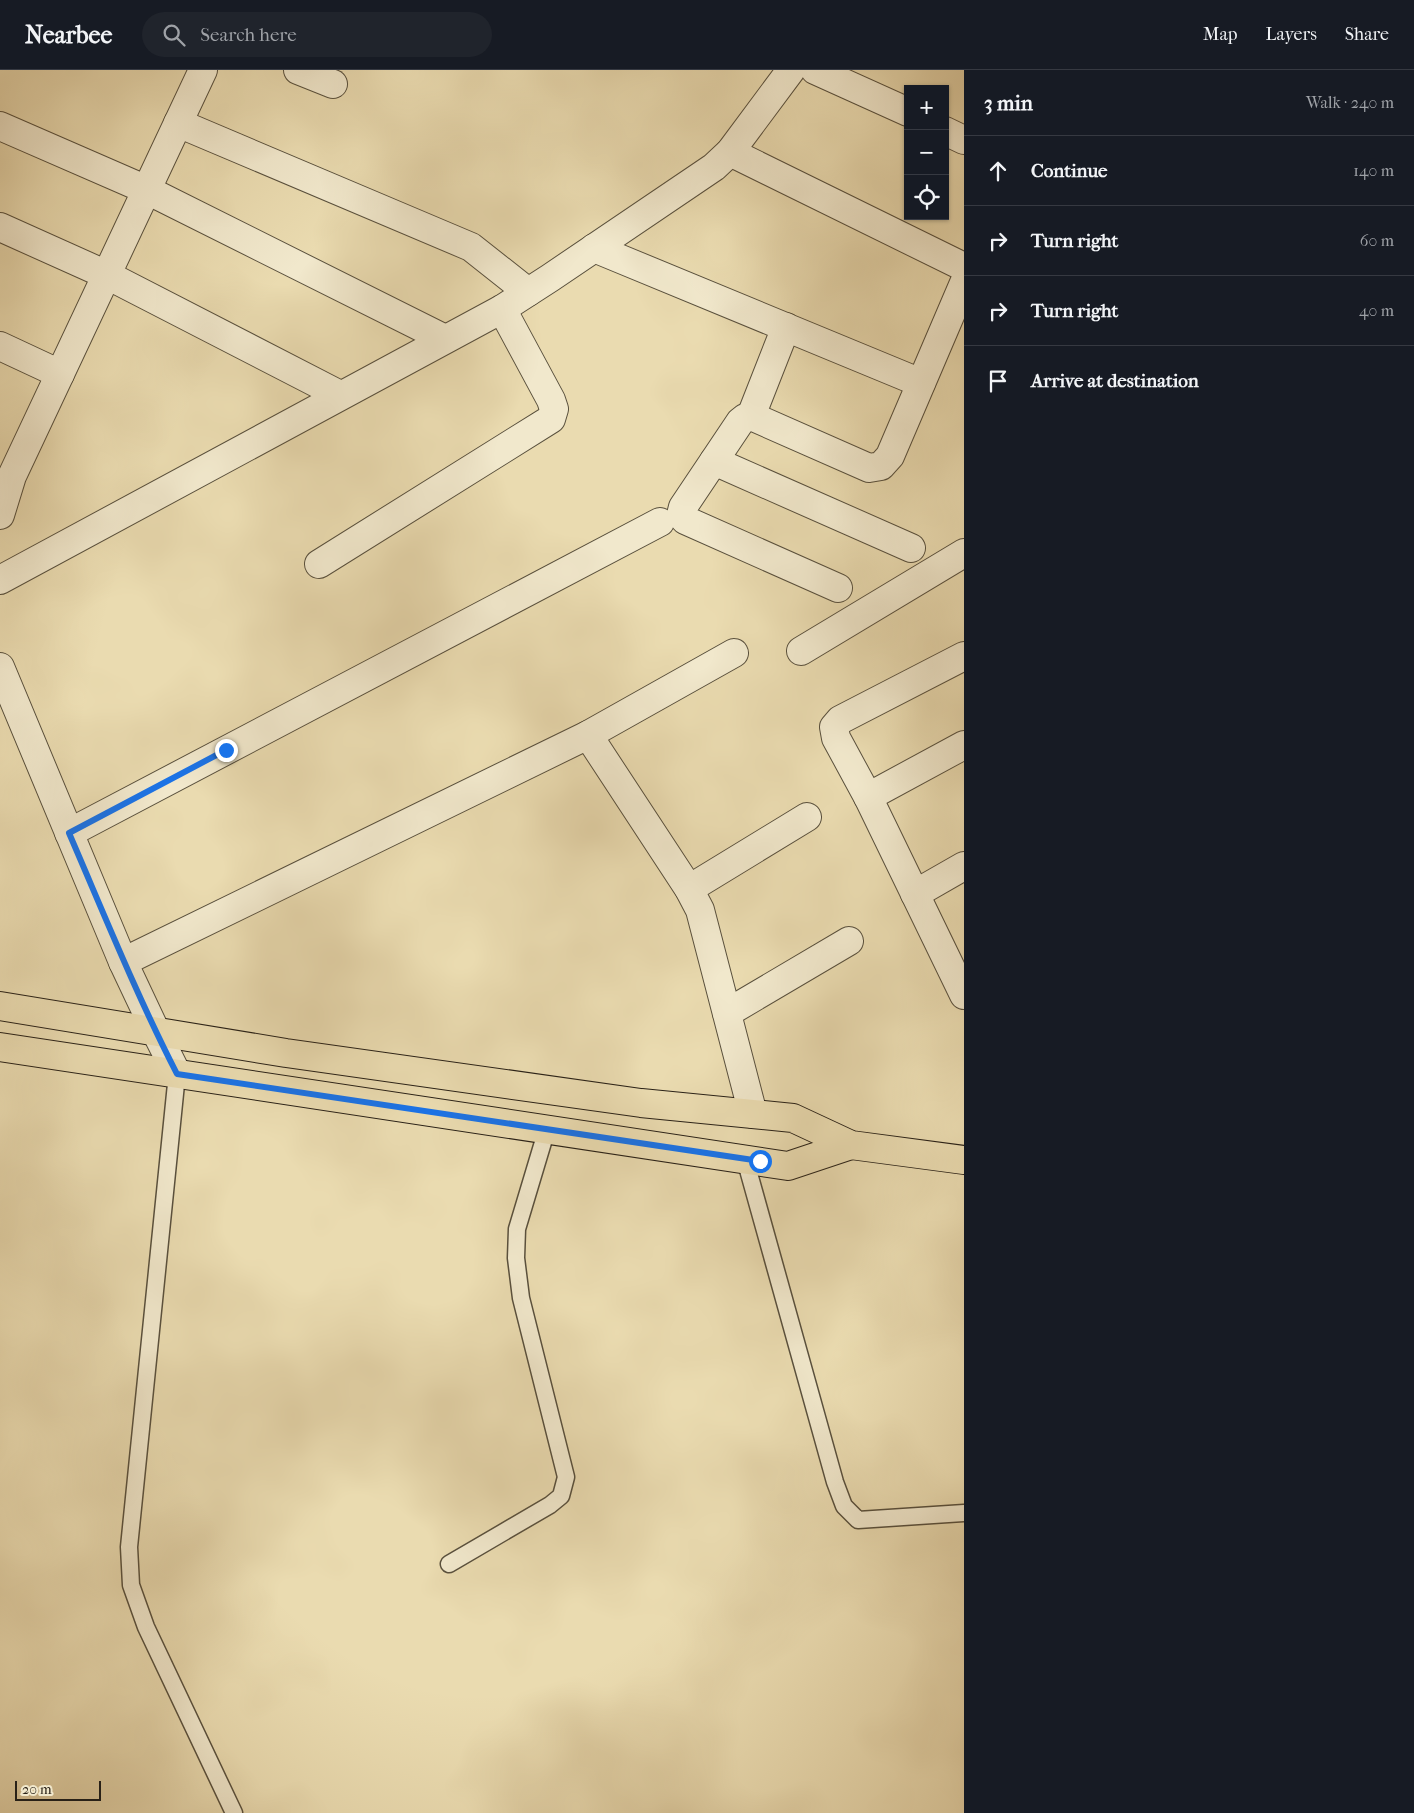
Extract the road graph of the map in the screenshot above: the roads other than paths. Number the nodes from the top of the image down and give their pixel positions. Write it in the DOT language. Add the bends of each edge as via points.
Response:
graph roads {
  1 [pos="203,70"];
  2 [pos="298,70"];
  3 [pos="791,70"];
  4 [pos="815,70"];
  5 [pos="332,84"];
  6 [pos="904,110"];
  7 [pos="178,123"];
  8 [pos="0,126"];
  9 [pos="949,133"];
  10 [pos="964,140"];
  11 [pos="730,152"];
  12 [pos="147,190"];
  13 [pos="0,228"];
  14 [pos="594,248"];
  15 [pos="964,267"];
  16 [pos="107,275"];
  17 [pos="964,282"];
  18 [pos="528,292"];
  19 [pos="502,309"];
  20 [pos="786,327"];
  21 [pos="445,340"];
  22 [pos="0,346"];
  23 [pos="60,374"];
  24 [pos="921,383"];
  25 [pos="340,395"];
  26 [pos="751,416"];
  27 [pos="714,461"];
  28 [pos="0,515"];
  29 [pos="660,522"];
  30 [pos="911,548"];
  31 [pos="964,553"];
  32 [pos="318,564"];
  33 [pos="0,580"];
  34 [pos="838,588"];
  35 [pos="801,651"];
  36 [pos="734,653"];
  37 [pos="964,656"];
  38 [pos="0,667"];
  39 [pos="588,735"];
  40 [pos="964,745"];
  41 [pos="868,798"];
  42 [pos="807,817"];
  43 [pos="69,833"];
  44 [pos="964,866"];
  45 [pos="689,890"];
  46 [pos="915,894"];
  47 [pos="849,941"];
  48 [pos="123,962"];
  49 [pos="964,995"];
  50 [pos="0,1006"];
  51 [pos="728,1013"];
  52 [pos="156,1032"];
  53 [pos="0,1047"];
  54 [pos="177,1074"];
  55 [pos="754,1114"];
  56 [pos="547,1129"];
  57 [pos="851,1145"];
  58 [pos="745,1159"];
  59 [pos="964,1160"];
  60 [pos="964,1513"];
  61 [pos="449,1564"];
  62 [pos="234,1813"];
  1 -- 7 [label="street"];
  2 -- 5 [label="street"];
  3 -- 11 [label="street"];
  4 -- 6 [label="street"];
  7 -- 12 [label="street"];
  7 -- 18 [label="street" via="471,248"];
  8 -- 12 [label="street"];
  9 -- 10 [label="street"];
  11 -- 14 [label="street" via="714,167"];
  11 -- 15 [label="street"];
  12 -- 16 [label="street"];
  12 -- 21 [label="street"];
  13 -- 16 [label="street"];
  14 -- 18 [label="street"];
  14 -- 20 [label="street"];
  16 -- 23 [label="street"];
  16 -- 25 [label="street"];
  17 -- 24 [label="street"];
  18 -- 19 [label="street"];
  19 -- 21 [label="street"];
  19 -- 32 [label="street" via="551,400 554,409 551,419"];
  20 -- 24 [label="street"];
  20 -- 26 [label="street"];
  21 -- 25 [label="street"];
  22 -- 23 [label="street"];
  23 -- 28 [label="street" via="12,476"];
  24 -- 26 [label="street" via="890,456 881,466 869,468"];
  25 -- 33 [label="street"];
  26 -- 27 [label="street" via="740,422"];
  27 -- 30 [label="street"];
  27 -- 34 [label="street" via="683,507 681,515 685,520"];
  29 -- 43 [label="street"];
  31 -- 35 [label="street"];
  36 -- 39 [label="street"];
  37 -- 41 [label="street" via="840,720 834,727 836,738"];
  38 -- 43 [label="street"];
  39 -- 45 [label="street"];
  39 -- 48 [label="street"];
  40 -- 41 [label="street"];
  41 -- 46 [label="street"];
  42 -- 45 [label="street"];
  43 -- 48 [label="street"];
  44 -- 46 [label="street"];
  45 -- 51 [label="street" via="700,910"];
  46 -- 49 [label="street"];
  47 -- 51 [label="street"];
  48 -- 52 [label="street"];
  50 -- 52 [label="main road"];
  51 -- 55 [label="street"];
  52 -- 54 [label="street"];
  52 -- 55 [label="main road" via="640,1103"];
  53 -- 54 [label="main road"];
  54 -- 56 [label="main road"];
  54 -- 62 [label="lane" via="129,1547 131,1585 146,1627"];
  55 -- 57 [label="main road" via="792,1118"];
  56 -- 58 [label="main road"];
  56 -- 61 [label="lane" via="517,1228 516,1258 521,1298 566,1477 561,1496 550,1505"];
  57 -- 58 [label="main road" via="788,1166"];
  57 -- 59 [label="main road"];
  58 -- 60 [label="lane" via="844,1506 858,1520"];
}
